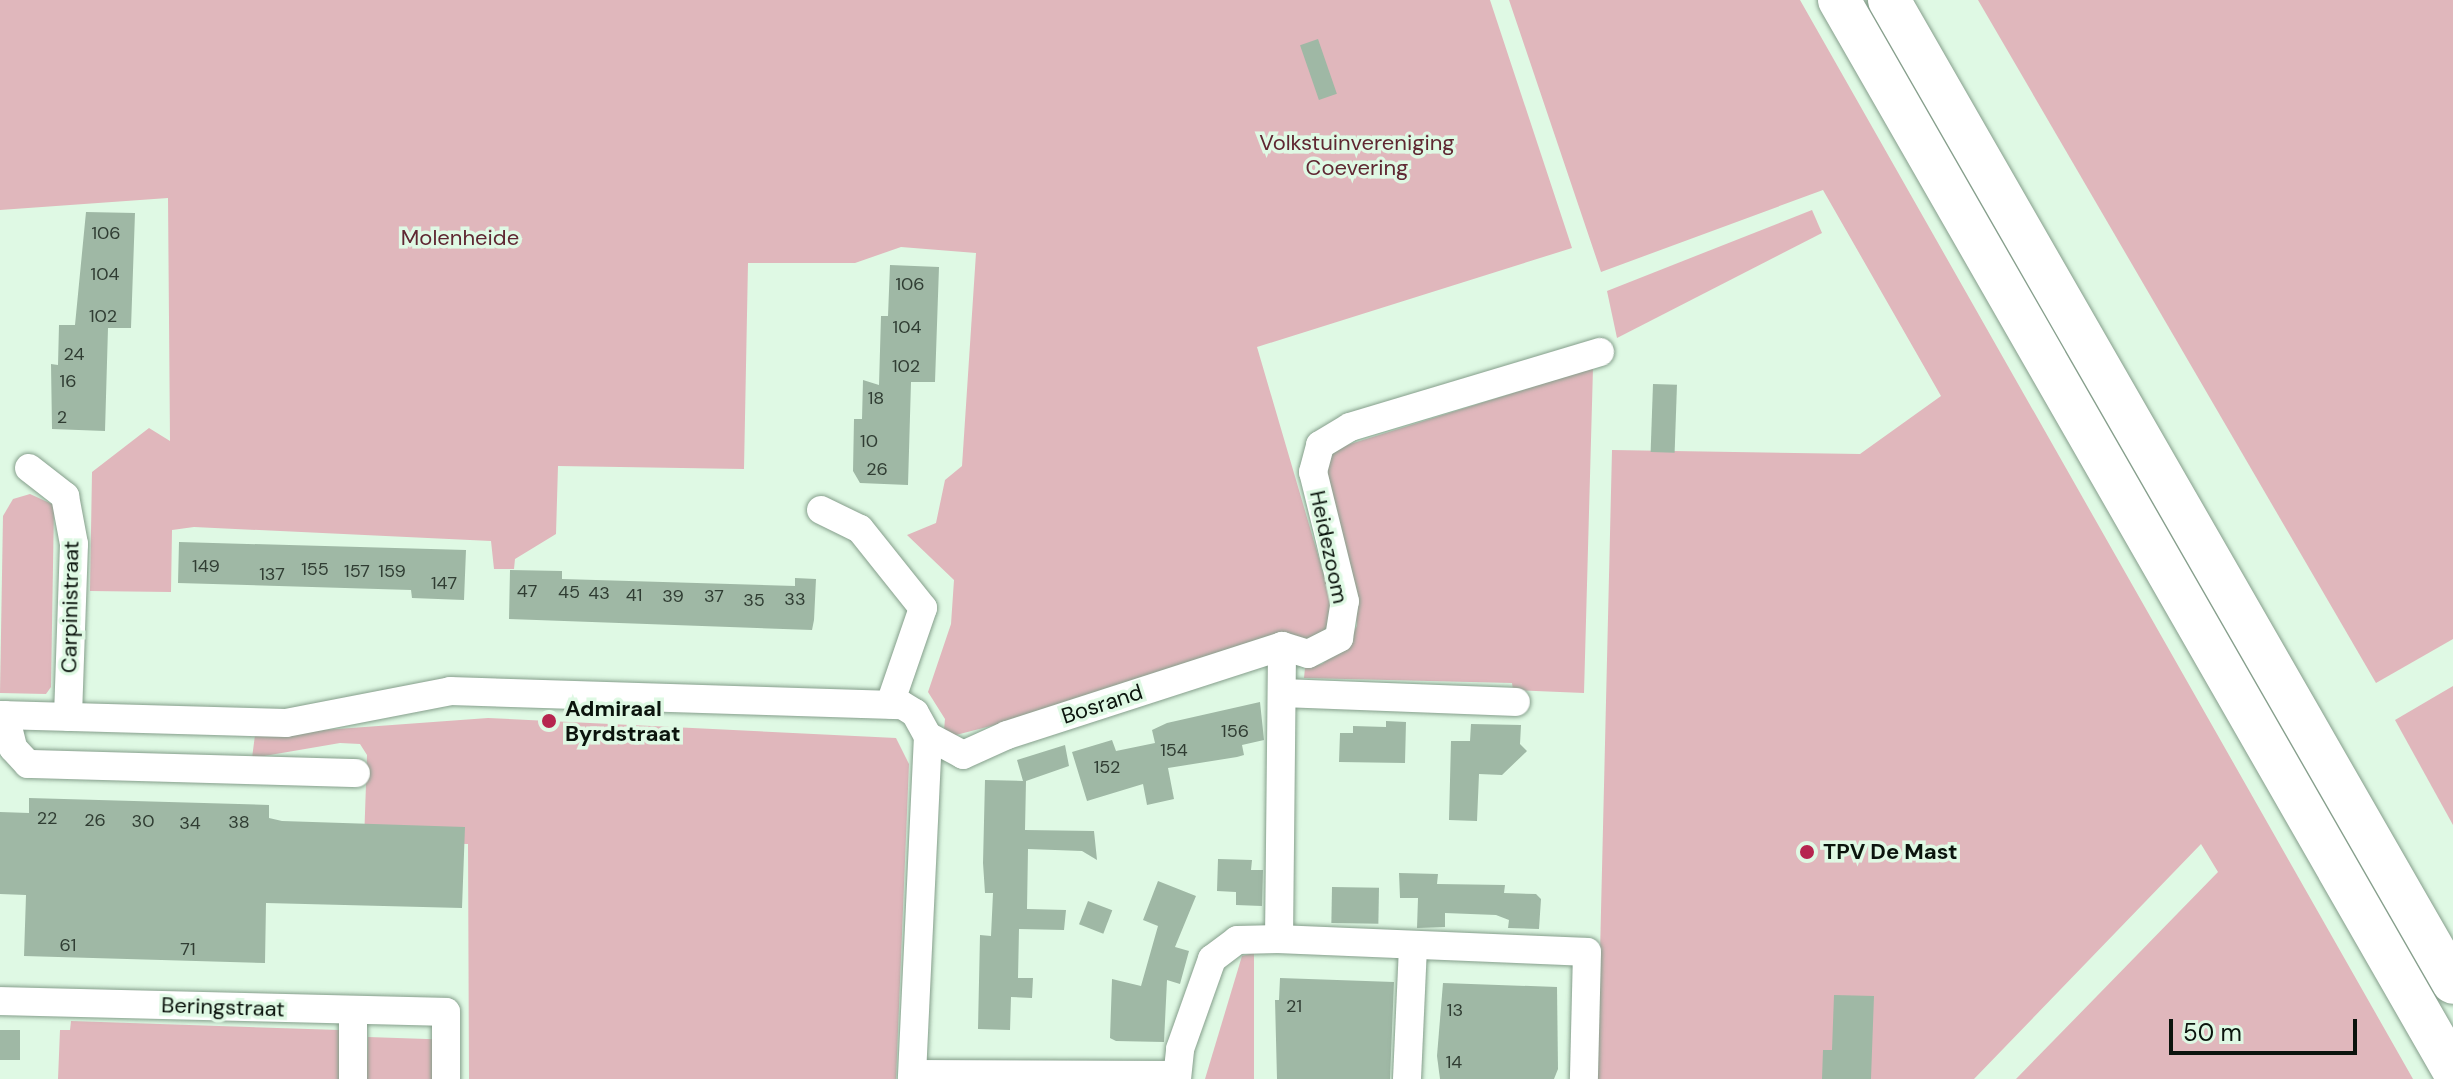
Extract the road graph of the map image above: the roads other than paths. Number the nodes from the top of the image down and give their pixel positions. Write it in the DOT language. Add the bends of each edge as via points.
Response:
graph roads {
  1 [pos="1839,0"];
  2 [pos="1889,0"];
  3 [pos="1600,352"];
  4 [pos="29,468"];
  5 [pos="821,510"];
  6 [pos="1282,646"];
  7 [pos="1283,693"];
  8 [pos="1516,702"];
  9 [pos="890,704"];
  10 [pos="2,715"];
  11 [pos="68,717"];
  12 [pos="928,736"];
  13 [pos="356,773"];
  14 [pos="1279,939"];
  15 [pos="1413,945"];
  16 [pos="2453,983"];
  17 [pos="0,1001"];
  18 [pos="353,1010"];
  19 [pos="2453,1070"];
  20 [pos="912,1077"];
  21 [pos="1177,1077"];
  22 [pos="353,1079"];
  23 [pos="446,1079"];
  24 [pos="1407,1079"];
  25 [pos="1584,1079"];
  1 -- 19 [label="highway"];
  2 -- 16 [label="highway"];
  3 -- 6 [label="street, Heidezoom" via="1350,427 1320,445 1313,472 1345,601 1339,638 1308,654"];
  4 -- 11 [label="street, Carpinistraat" via="65,496 74,544"];
  5 -- 9 [label="street" via="860,529 923,608"];
  6 -- 7 [label="street"];
  6 -- 12 [label="street, Bosrand" via="1007,735 963,755"];
  7 -- 8 [label="street"];
  7 -- 14 [label="street"];
  9 -- 11 [label="street" via="450,691 286,723"];
  9 -- 12 [label="street, Bosrand" via="915,713"];
  10 -- 11 [label="street"];
  10 -- 13 [label="street" via="13,748 28,764"];
  12 -- 20 [label="street"];
  14 -- 15 [label="street"];
  14 -- 21 [label="street" via="1237,940 1212,959 1180,1049"];
  15 -- 24 [label="street"];
  15 -- 25 [label="street" via="1587,952"];
  17 -- 18 [label="street, Beringstraat"];
  18 -- 22 [label="street"];
  18 -- 23 [label="street, Beringstraat" via="446,1012"];
  20 -- 21 [label="street"];
}
